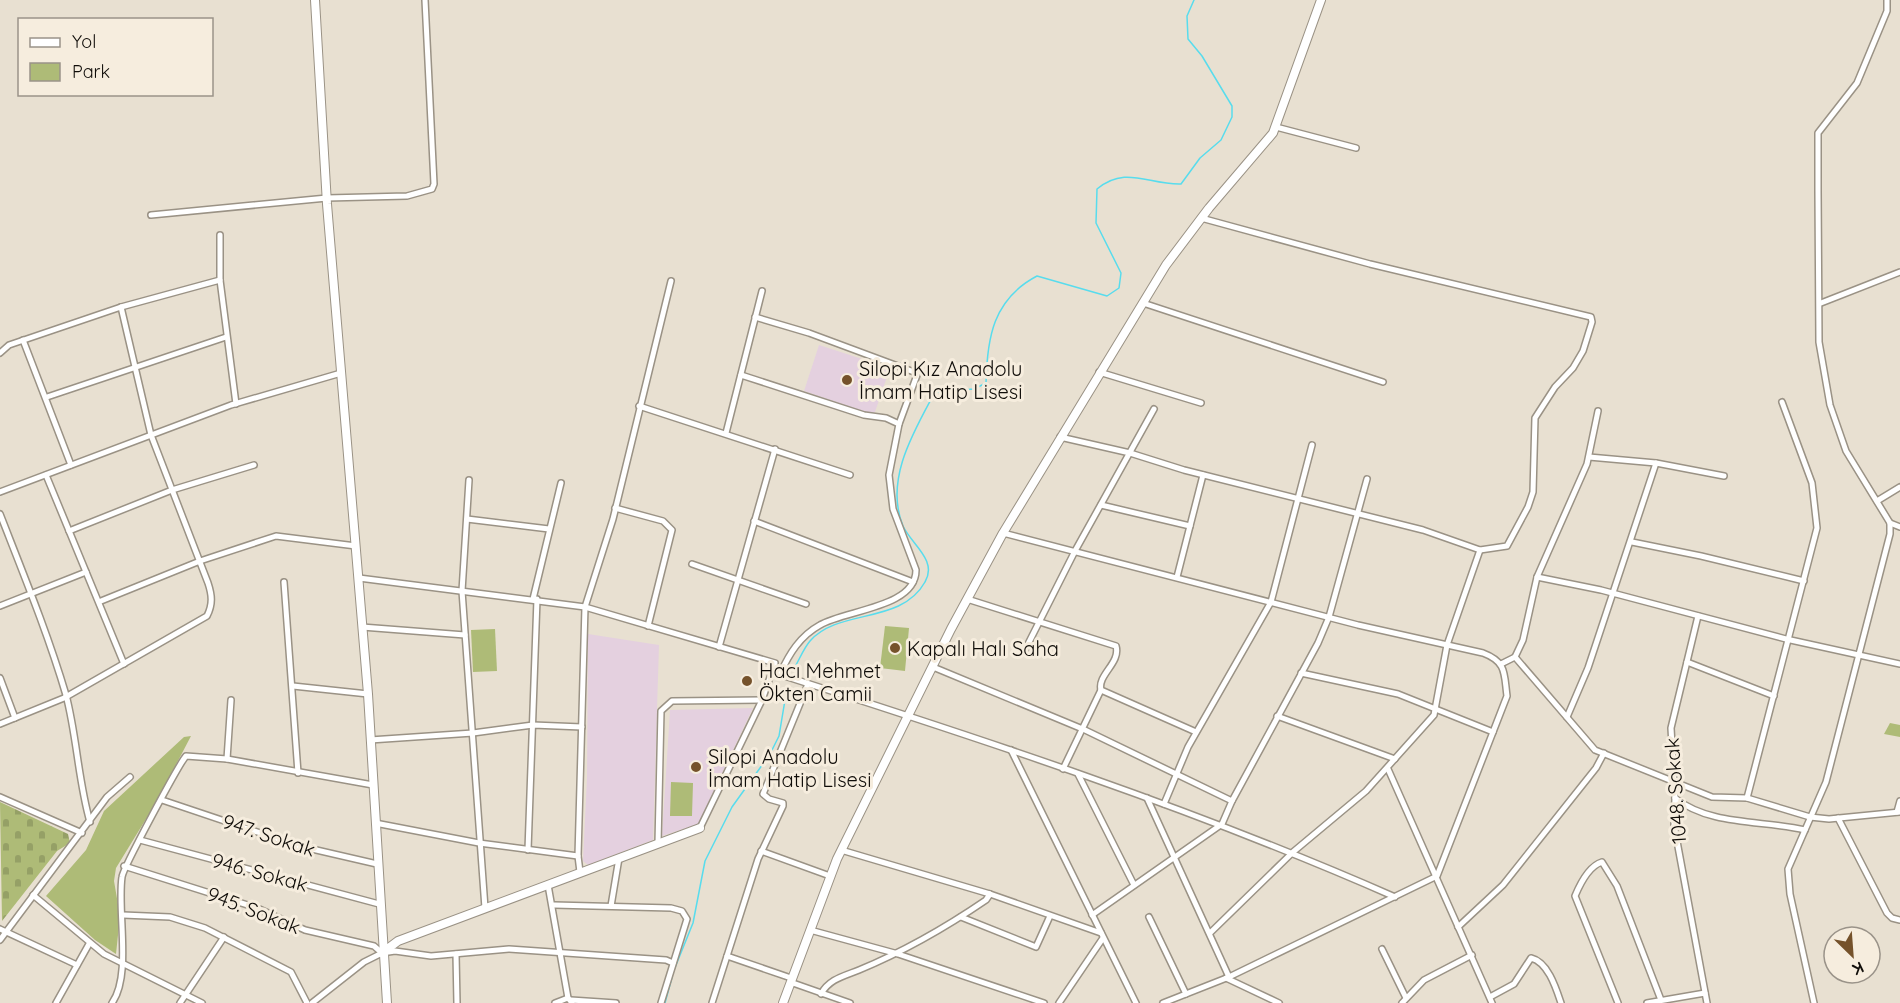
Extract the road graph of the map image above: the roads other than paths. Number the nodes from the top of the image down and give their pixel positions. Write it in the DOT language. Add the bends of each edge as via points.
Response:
graph roads {
  1 [pos="315,0"];
  2 [pos="425,0"];
  3 [pos="1321,0"];
  4 [pos="1887,0"];
  5 [pos="1276,127"];
  6 [pos="1356,148"];
  7 [pos="327,198"];
  8 [pos="152,216"];
  9 [pos="1201,218"];
  10 [pos="220,235"];
  11 [pos="1900,272"];
  12 [pos="220,280"];
  13 [pos="671,281"];
  14 [pos="762,291"];
  15 [pos="1143,303"];
  16 [pos="1821,303"];
  17 [pos="121,307"];
  18 [pos="755,317"];
  19 [pos="226,337"];
  20 [pos="23,340"];
  21 [pos="0,353"];
  22 [pos="134,367"];
  23 [pos="1099,372"];
  24 [pos="341,373"];
  25 [pos="741,375"];
  26 [pos="1383,382"];
  27 [pos="47,397"];
  28 [pos="1782,402"];
  29 [pos="1201,403"];
  30 [pos="236,404"];
  31 [pos="639,405"];
  32 [pos="1154,409"];
  33 [pos="1598,411"];
  34 [pos="899,424"];
  35 [pos="726,433"];
  36 [pos="151,435"];
  37 [pos="1060,437"];
  38 [pos="1312,446"];
  39 [pos="775,449"];
  40 [pos="1130,453"];
  41 [pos="1589,457"];
  42 [pos="1656,463"];
  43 [pos="71,465"];
  44 [pos="254,465"];
  45 [pos="46,475"];
  46 [pos="850,475"];
  47 [pos="1203,475"];
  48 [pos="1724,476"];
  49 [pos="1367,479"];
  50 [pos="470,480"];
  51 [pos="561,483"];
  52 [pos="1900,488"];
  53 [pos="172,490"];
  54 [pos="0,492"];
  55 [pos="1299,498"];
  56 [pos="1877,501"];
  57 [pos="1101,505"];
  58 [pos="615,508"];
  59 [pos="1357,513"];
  60 [pos="0,514"];
  61 [pos="467,519"];
  62 [pos="754,521"];
  63 [pos="1890,524"];
  64 [pos="1190,526"];
  65 [pos="1900,527"];
  66 [pos="549,529"];
  67 [pos="69,531"];
  68 [pos="1003,533"];
  69 [pos="1632,542"];
  70 [pos="356,546"];
  71 [pos="1479,550"];
  72 [pos="1075,551"];
  73 [pos="200,561"];
  74 [pos="692,564"];
  75 [pos="86,572"];
  76 [pos="1177,577"];
  77 [pos="1537,577"];
  78 [pos="358,579"];
  79 [pos="1804,581"];
  80 [pos="284,582"];
  81 [pos="738,582"];
  82 [pos="913,582"];
  83 [pos="462,591"];
  84 [pos="1612,593"];
  85 [pos="31,594"];
  86 [pos="535,599"];
  87 [pos="967,599"];
  88 [pos="101,602"];
  89 [pos="1271,602"];
  90 [pos="806,604"];
  91 [pos="0,606"];
  92 [pos="585,607"];
  93 [pos="1698,616"];
  94 [pos="1329,617"];
  95 [pos="1040,620"];
  96 [pos="648,626"];
  97 [pos="362,627"];
  98 [pos="465,635"];
  99 [pos="1789,640"];
  100 [pos="1447,645"];
  101 [pos="719,647"];
  102 [pos="1024,650"];
  103 [pos="1859,654"];
  104 [pos="1515,657"];
  105 [pos="1687,662"];
  106 [pos="124,664"];
  107 [pos="1501,664"];
  108 [pos="1900,664"];
  109 [pos="933,667"];
  110 [pos="772,672"];
  111 [pos="1301,673"];
  112 [pos="780,675"];
  113 [pos="0,678"];
  114 [pos="808,684"];
  115 [pos="293,686"];
  116 [pos="1101,690"];
  117 [pos="368,694"];
  118 [pos="1774,696"];
  119 [pos="66,698"];
  120 [pos="231,700"];
  121 [pos="762,700"];
  122 [pos="1435,709"];
  123 [pos="906,715"];
  124 [pos="1277,716"];
  125 [pos="1567,717"];
  126 [pos="15,718"];
  127 [pos="0,724"];
  128 [pos="533,725"];
  129 [pos="582,727"];
  130 [pos="1084,730"];
  131 [pos="1196,732"];
  132 [pos="1493,732"];
  133 [pos="473,734"];
  134 [pos="370,740"];
  135 [pos="1011,750"];
  136 [pos="1604,753"];
  137 [pos="226,759"];
  138 [pos="1395,759"];
  139 [pos="1063,769"];
  140 [pos="1388,769"];
  141 [pos="298,773"];
  142 [pos="1177,773"];
  143 [pos="1078,774"];
  144 [pos="130,777"];
  145 [pos="1674,779"];
  146 [pos="373,785"];
  147 [pos="0,797"];
  148 [pos="1147,798"];
  149 [pos="1675,798"];
  150 [pos="1747,798"];
  151 [pos="162,800"];
  152 [pos="1232,801"];
  153 [pos="1900,801"];
  154 [pos="1164,804"];
  155 [pos="1899,812"];
  156 [pos="1810,817"];
  157 [pos="1838,818"];
  158 [pos="90,822"];
  159 [pos="374,823"];
  160 [pos="1222,824"];
  161 [pos="700,828"];
  162 [pos="1805,830"];
  163 [pos="82,833"];
  164 [pos="140,840"];
  165 [pos="479,843"];
  166 [pos="658,844"];
  167 [pos="528,849"];
  168 [pos="841,850"];
  169 [pos="761,851"];
  170 [pos="1293,852"];
  171 [pos="578,856"];
  172 [pos="619,858"];
  173 [pos="1173,858"];
  174 [pos="377,864"];
  175 [pos="124,866"];
  176 [pos="580,872"];
  177 [pos="830,876"];
  178 [pos="1437,876"];
  179 [pos="548,885"];
  180 [pos="1134,885"];
  181 [pos="990,894"];
  182 [pos="33,895"];
  183 [pos="1395,897"];
  184 [pos="379,904"];
  185 [pos="554,905"];
  186 [pos="611,906"];
  187 [pos="485,908"];
  188 [pos="123,915"];
  189 [pos="1092,915"];
  190 [pos="1050,916"];
  191 [pos="961,917"];
  192 [pos="1149,917"];
  193 [pos="1900,920"];
  194 [pos="1458,927"];
  195 [pos="2,930"];
  196 [pos="810,930"];
  197 [pos="1210,933"];
  198 [pos="1102,936"];
  199 [pos="224,937"];
  200 [pos="0,940"];
  201 [pos="89,944"];
  202 [pos="1382,949"];
  203 [pos="382,953"];
  204 [pos="456,954"];
  205 [pos="561,954"];
  206 [pos="898,954"];
  207 [pos="1472,955"];
  208 [pos="727,956"];
  209 [pos="121,963"];
  210 [pos="673,963"];
  211 [pos="77,965"];
  212 [pos="1228,978"];
  213 [pos="791,980"];
  214 [pos="1705,993"];
  215 [pos="822,994"];
  216 [pos="1186,994"];
  217 [pos="188,995"];
  218 [pos="1406,999"];
  219 [pos="1491,1000"];
  220 [pos="1661,1000"];
  221 [pos="570,1001"];
  222 [pos="1275,1002"];
  223 [pos="56,1003"];
  224 [pos="112,1003"];
  225 [pos="180,1003"];
  226 [pos="202,1003"];
  227 [pos="307,1003"];
  228 [pos="312,1003"];
  229 [pos="387,1003"];
  230 [pos="457,1003"];
  231 [pos="555,1003"];
  232 [pos="616,1003"];
  233 [pos="661,1003"];
  234 [pos="712,1003"];
  235 [pos="783,1003"];
  236 [pos="850,1003"];
  237 [pos="1044,1003"];
  238 [pos="1059,1003"];
  239 [pos="1136,1003"];
  240 [pos="1163,1003"];
  241 [pos="1414,1003"];
  242 [pos="1561,1003"];
  243 [pos="1618,1003"];
  244 [pos="1647,1003"];
  245 [pos="1707,1003"];
  246 [pos="1814,1003"];
  1 -- 7 [label="street"];
  2 -- 7 [label="street" via="432,189 417,195"];
  3 -- 5 [label="street"];
  4 -- 16 [label="street" via="1887,11 1857,83 1818,133"];
  5 -- 6 [label="street"];
  5 -- 9 [label="street"];
  7 -- 8 [label="street"];
  7 -- 24 [label="street"];
  9 -- 15 [label="street"];
  9 -- 71 [label="street" via="1370,264 1591,317 1583,351 1535,418 1534,476 1528,507 1507,546"];
  10 -- 12 [label="street"];
  11 -- 16 [label="street"];
  12 -- 17 [label="street"];
  12 -- 19 [label="street"];
  13 -- 31 [label="street"];
  14 -- 18 [label="street"];
  15 -- 23 [label="street"];
  15 -- 26 [label="street"];
  16 -- 56 [label="street" via="1819,342 1830,405 1846,451"];
  17 -- 20 [label="street"];
  17 -- 22 [label="street"];
  18 -- 25 [label="street"];
  18 -- 34 [label="street" via="914,372 917,375"];
  19 -- 22 [label="street"];
  19 -- 30 [label="street"];
  20 -- 21 [label="street"];
  20 -- 27 [label="street"];
  22 -- 27 [label="street"];
  22 -- 36 [label="street"];
  23 -- 29 [label="street"];
  23 -- 37 [label="street"];
  24 -- 30 [label="street"];
  24 -- 70 [label="street"];
  25 -- 34 [label="street"];
  25 -- 35 [label="street"];
  27 -- 43 [label="street"];
  28 -- 79 [label="street" via="1812,483 1818,513"];
  30 -- 36 [label="street"];
  31 -- 35 [label="street"];
  31 -- 58 [label="street"];
  32 -- 40 [label="street"];
  33 -- 41 [label="street"];
  34 -- 82 [label="street" via="889,475 893,509 916,570"];
  35 -- 39 [label="street"];
  36 -- 43 [label="street"];
  36 -- 53 [label="street"];
  37 -- 40 [label="street"];
  37 -- 68 [label="street"];
  38 -- 55 [label="street"];
  39 -- 46 [label="street"];
  39 -- 62 [label="street"];
  40 -- 47 [label="street"];
  40 -- 57 [label="street"];
  41 -- 42 [label="street"];
  41 -- 77 [label="street"];
  42 -- 48 [label="street"];
  42 -- 69 [label="street"];
  43 -- 45 [label="street"];
  44 -- 53 [label="street"];
  45 -- 54 [label="street"];
  45 -- 67 [label="street"];
  47 -- 55 [label="street"];
  47 -- 64 [label="street"];
  49 -- 59 [label="street"];
  50 -- 61 [label="street"];
  51 -- 66 [label="street"];
  52 -- 56 [label="street"];
  53 -- 67 [label="street"];
  53 -- 73 [label="street"];
  55 -- 59 [label="street"];
  55 -- 89 [label="street"];
  56 -- 63 [label="street"];
  57 -- 64 [label="street"];
  57 -- 72 [label="street"];
  58 -- 92 [label="street"];
  58 -- 96 [label="street" via="663,521 672,530"];
  59 -- 71 [label="street"];
  59 -- 94 [label="street"];
  60 -- 85 [label="street"];
  61 -- 66 [label="street"];
  61 -- 83 [label="street"];
  62 -- 81 [label="street"];
  62 -- 82 [label="street"];
  63 -- 65 [label="street"];
  63 -- 103 [label="street"];
  64 -- 76 [label="street"];
  66 -- 86 [label="street"];
  67 -- 75 [label="street"];
  68 -- 72 [label="street"];
  68 -- 87 [label="street"];
  69 -- 79 [label="street"];
  69 -- 84 [label="street"];
  70 -- 73 [label="street" via="276,536"];
  70 -- 78 [label="street"];
  71 -- 100 [label="street"];
  72 -- 76 [label="street"];
  72 -- 95 [label="street"];
  73 -- 88 [label="street"];
  73 -- 106 [label="street" via="212,595 207,616"];
  74 -- 81 [label="street"];
  75 -- 85 [label="street"];
  75 -- 106 [label="street"];
  76 -- 89 [label="street"];
  77 -- 84 [label="street"];
  77 -- 104 [label="street" via="1523,640"];
  78 -- 83 [label="street"];
  78 -- 97 [label="street"];
  79 -- 99 [label="street"];
  80 -- 115 [label="street"];
  81 -- 90 [label="street"];
  81 -- 101 [label="street"];
  82 -- 112 [label="street" via="892,600 820,625 807,634 789,654"];
  83 -- 86 [label="street"];
  83 -- 98 [label="street"];
  84 -- 93 [label="street"];
  84 -- 125 [label="street" via="1588,668"];
  85 -- 91 [label="street"];
  85 -- 119 [label="street"];
  86 -- 92 [label="street"];
  86 -- 128 [label="street"];
  87 -- 95 [label="street"];
  87 -- 109 [label="street"];
  89 -- 94 [label="street"];
  89 -- 131 [label="street"];
  92 -- 96 [label="street"];
  92 -- 129 [label="street"];
  93 -- 99 [label="street"];
  93 -- 105 [label="street, 1048. Sokak"];
  94 -- 100 [label="street"];
  94 -- 111 [label="street"];
  95 -- 102 [label="street"];
  95 -- 116 [label="street" via="1116,646 1117,656"];
  96 -- 101 [label="street"];
  97 -- 98 [label="street"];
  97 -- 117 [label="street"];
  98 -- 133 [label="street"];
  99 -- 103 [label="street"];
  99 -- 118 [label="street"];
  100 -- 107 [label="street" via="1497,658"];
  100 -- 122 [label="street"];
  101 -- 110 [label="street" via="775,663"];
  103 -- 108 [label="street"];
  103 -- 156 [label="street" via="1826,782"];
  104 -- 107 [label="street"];
  104 -- 125 [label="street"];
  105 -- 118 [label="street"];
  105 -- 145 [label="street, 1048. Sokak" via="1671,728"];
  106 -- 119 [label="street"];
  107 -- 132 [label="street" via="1507,696"];
  109 -- 123 [label="street"];
  109 -- 130 [label="street"];
  110 -- 112 [label="street"];
  110 -- 121 [label="street"];
  111 -- 122 [label="street" via="1398,694"];
  111 -- 124 [label="street"];
  112 -- 114 [label="street"];
  113 -- 126 [label="street"];
  114 -- 123 [label="street"];
  114 -- 169 [label="street" via="764,794 783,803"];
  115 -- 117 [label="street"];
  115 -- 141 [label="street"];
  116 -- 130 [label="street"];
  116 -- 131 [label="street"];
  117 -- 134 [label="street"];
  118 -- 150 [label="street"];
  119 -- 126 [label="street"];
  119 -- 158 [label="street" via="81,794"];
  120 -- 137 [label="street"];
  121 -- 161 [label="street"];
  121 -- 166 [label="street" via="672,701 661,711"];
  122 -- 132 [label="street"];
  122 -- 138 [label="street"];
  123 -- 135 [label="street"];
  123 -- 168 [label="street"];
  124 -- 138 [label="street"];
  124 -- 152 [label="street"];
  125 -- 136 [label="street" via="1586,742"];
  126 -- 127 [label="street"];
  128 -- 129 [label="street"];
  128 -- 133 [label="street"];
  128 -- 167 [label="street"];
  129 -- 171 [label="street"];
  130 -- 139 [label="street"];
  130 -- 142 [label="street"];
  131 -- 142 [label="street"];
  132 -- 178 [label="street"];
  133 -- 134 [label="street"];
  133 -- 165 [label="street"];
  134 -- 146 [label="street"];
  135 -- 139 [label="street"];
  135 -- 189 [label="street"];
  136 -- 145 [label="street"];
  136 -- 194 [label="street" via="1503,885"];
  137 -- 141 [label="street"];
  137 -- 151 [label="street" via="186,756"];
  138 -- 140 [label="street"];
  139 -- 143 [label="street"];
  140 -- 170 [label="street"];
  140 -- 178 [label="street"];
  141 -- 146 [label="street"];
  142 -- 152 [label="street"];
  142 -- 154 [label="street"];
  143 -- 148 [label="street"];
  143 -- 180 [label="street"];
  144 -- 158 [label="street" via="107,797"];
  145 -- 149 [label="street, 1048. Sokak"];
  145 -- 150 [label="street" via="1712,797"];
  146 -- 159 [label="street"];
  147 -- 163 [label="street"];
  148 -- 154 [label="street"];
  148 -- 173 [label="street"];
  149 -- 162 [label="street" via="1703,814"];
  149 -- 214 [label="street, 1048. Sokak" via="1674,825"];
  150 -- 156 [label="street"];
  151 -- 164 [label="street"];
  151 -- 174 [label="street, 947. Sokak" via="299,846"];
  152 -- 160 [label="street"];
  153 -- 155 [label="street"];
  154 -- 160 [label="street"];
  155 -- 157 [label="street"];
  156 -- 157 [label="street"];
  156 -- 162 [label="street"];
  157 -- 193 [label="street" via="1887,913"];
  158 -- 163 [label="street"];
  159 -- 165 [label="street"];
  159 -- 174 [label="street"];
  160 -- 170 [label="street"];
  160 -- 173 [label="street"];
  161 -- 166 [label="street"];
  162 -- 246 [label="street" via="1788,869"];
  163 -- 182 [label="street"];
  164 -- 175 [label="street"];
  164 -- 184 [label="street, 946. Sokak"];
  165 -- 167 [label="street"];
  165 -- 187 [label="street"];
  166 -- 172 [label="street"];
  167 -- 171 [label="street"];
  168 -- 177 [label="street"];
  168 -- 181 [label="street"];
  169 -- 177 [label="street"];
  169 -- 208 [label="street"];
  170 -- 183 [label="street"];
  170 -- 197 [label="street"];
  171 -- 176 [label="street"];
  172 -- 176 [label="street"];
  172 -- 186 [label="street"];
  173 -- 180 [label="street"];
  173 -- 197 [label="street"];
  174 -- 184 [label="street"];
  175 -- 188 [label="street" via="120,894"];
  175 -- 203 [label="street, 945. Sokak" via="257,908 305,930 374,946"];
  176 -- 179 [label="street"];
  177 -- 196 [label="street"];
  178 -- 183 [label="street"];
  178 -- 194 [label="street"];
  179 -- 185 [label="street"];
  179 -- 187 [label="street"];
  180 -- 189 [label="street"];
  181 -- 190 [label="street"];
  181 -- 191 [label="street"];
  182 -- 195 [label="street"];
  182 -- 201 [label="street"];
  183 -- 212 [label="street"];
  184 -- 203 [label="street"];
  185 -- 186 [label="street"];
  185 -- 205 [label="street"];
  186 -- 210 [label="street" via="682,911 687,919"];
  187 -- 203 [label="street" via="398,941"];
  188 -- 199 [label="street" via="188,921"];
  188 -- 209 [label="street"];
  189 -- 198 [label="street"];
  190 -- 191 [label="street" via="1036,947"];
  190 -- 198 [label="street"];
  191 -- 206 [label="street"];
  192 -- 216 [label="street"];
  194 -- 207 [label="street"];
  195 -- 200 [label="street"];
  195 -- 211 [label="street"];
  196 -- 206 [label="street"];
  196 -- 213 [label="street"];
  197 -- 212 [label="street"];
  198 -- 238 [label="street"];
  198 -- 239 [label="street"];
  199 -- 217 [label="street"];
  199 -- 227 [label="street" via="291,972"];
  201 -- 209 [label="street"];
  201 -- 211 [label="street"];
  202 -- 218 [label="street"];
  203 -- 204 [label="street"];
  203 -- 228 [label="street" via="364,962"];
  203 -- 229 [label="street"];
  204 -- 205 [label="street" via="509,949"];
  204 -- 230 [label="street"];
  205 -- 210 [label="street"];
  205 -- 221 [label="street"];
  206 -- 215 [label="street" via="831,981"];
  206 -- 237 [label="street"];
  207 -- 218 [label="street" via="1424,980"];
  207 -- 219 [label="street"];
  208 -- 213 [label="street"];
  208 -- 234 [label="street"];
  209 -- 217 [label="street"];
  209 -- 224 [label="street" via="120,983"];
  210 -- 233 [label="street"];
  211 -- 223 [label="street"];
  212 -- 216 [label="street"];
  212 -- 222 [label="street"];
  213 -- 215 [label="street"];
  213 -- 235 [label="street"];
  214 -- 220 [label="street"];
  214 -- 245 [label="street, 1048. Sokak"];
  215 -- 236 [label="street"];
  216 -- 240 [label="street"];
  217 -- 225 [label="street"];
  217 -- 226 [label="street"];
  218 -- 241 [label="street"];
  219 -- 242 [label="street" via="1514,984 1527,961 1535,958 1550,977"];
  220 -- 243 [label="street" via="1617,886 1602,862 1591,868 1575,896"];
  220 -- 244 [label="street"];
  221 -- 231 [label="street"];
  221 -- 232 [label="street"];
}
